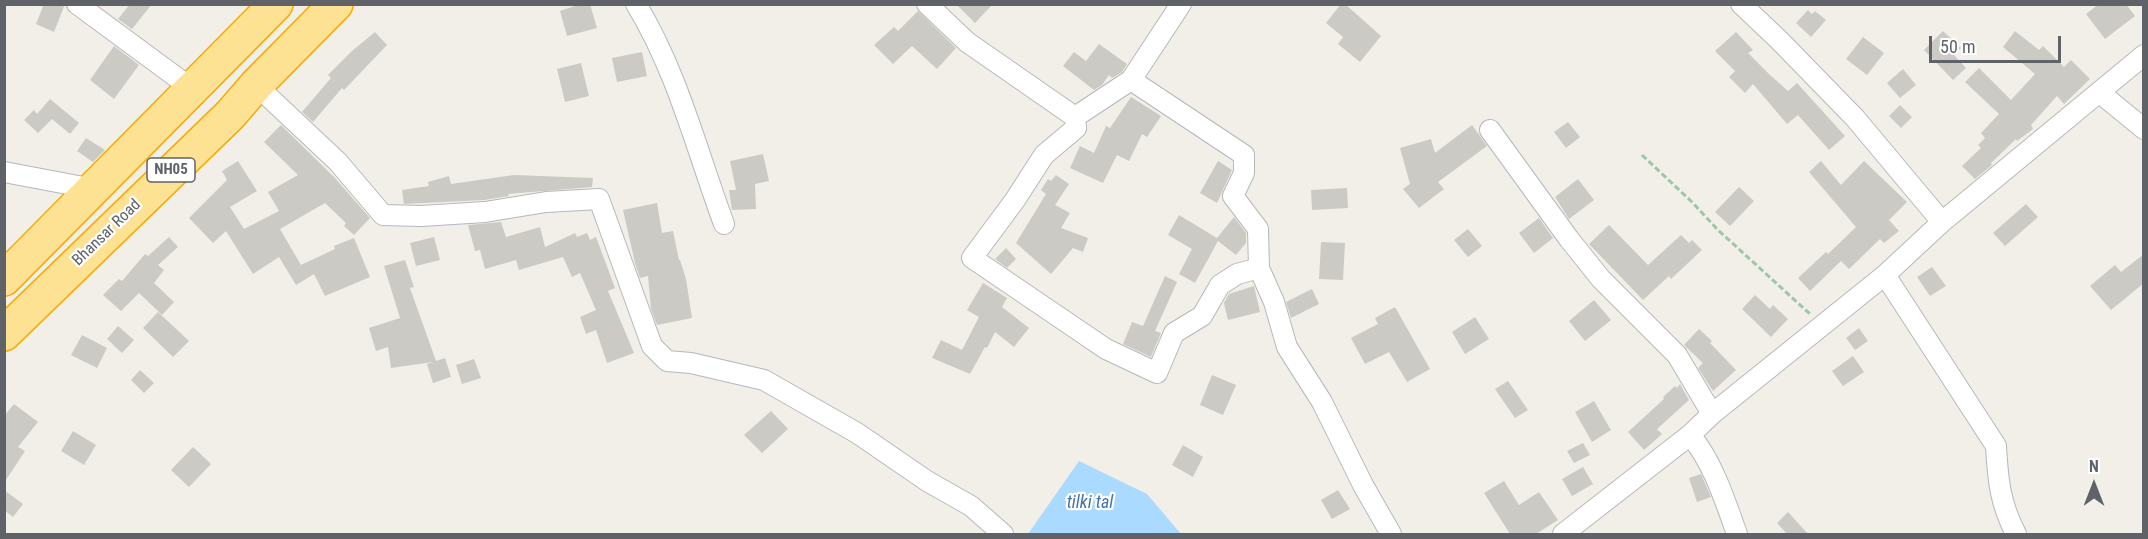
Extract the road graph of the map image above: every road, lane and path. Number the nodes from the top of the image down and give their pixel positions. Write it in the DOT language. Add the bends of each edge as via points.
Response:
graph roads {
  1 [pos="77,4"];
  2 [pos="276,4"];
  3 [pos="336,4"];
  4 [pos="636,4"];
  5 [pos="927,4"];
  6 [pos="1181,4"];
  7 [pos="1741,4"];
  8 [pos="2144,55"];
  9 [pos="1131,80"];
  10 [pos="256,85"];
  11 [pos="191,88"];
  12 [pos="2100,93"];
  13 [pos="1075,117"];
  14 [pos="2144,129"];
  15 [pos="1490,130"];
  16 [pos="1642,154"];
  17 [pos="4,172"];
  18 [pos="94,189"];
  19 [pos="1942,222"];
  20 [pos="724,224"];
  21 [pos="1259,268"];
  22 [pos="1885,275"];
  23 [pos="4,279"];
  24 [pos="1822,326"];
  25 [pos="4,334"];
  26 [pos="1712,414"];
  27 [pos="1690,435"];
  28 [pos="1003,534"];
  29 [pos="1391,534"];
  30 [pos="1563,534"];
  31 [pos="1737,534"];
  32 [pos="2016,534"];
  1 -- 11 [label="street"];
  2 -- 11 [label="highway, NH05"];
  3 -- 10 [label="highway, Bhansar Road / NH05"];
  4 -- 20 [label="street" via="652,31 678,94"];
  5 -- 13 [label="street" via="967,42"];
  6 -- 9 [label="street"];
  7 -- 19 [label="street" via="1855,118"];
  8 -- 12 [label="street"];
  9 -- 13 [label="street"];
  9 -- 21 [label="street" via="1244,155 1244,173 1233,196 1258,229"];
  10 -- 25 [label="highway, Bhansar Road / NH05" via="230,115"];
  10 -- 28 [label="street" via="338,162 382,215 485,212 546,202 600,199 652,346 667,361 764,380 857,433 971,506"];
  11 -- 18 [label="highway, NH05"];
  12 -- 14 [label="street"];
  12 -- 19 [label="street"];
  13 -- 21 [label="street" via="1076,128 1044,155 972,258 1106,349 1157,373 1174,333 1202,316 1220,285 1237,274"];
  15 -- 26 [label="street" via="1595,271 1677,355"];
  16 -- 24 [label="path"];
  17 -- 18 [label="street"];
  18 -- 23 [label="highway, NH05"];
  19 -- 22 [label="street"];
  21 -- 29 [label="street" via="1287,347 1322,402"];
  22 -- 24 [label="street"];
  22 -- 32 [label="street" via="1996,446 2005,511"];
  24 -- 26 [label="street"];
  26 -- 27 [label="street"];
  27 -- 30 [label="street"];
  27 -- 31 [label="street" via="1702,448"];
}
